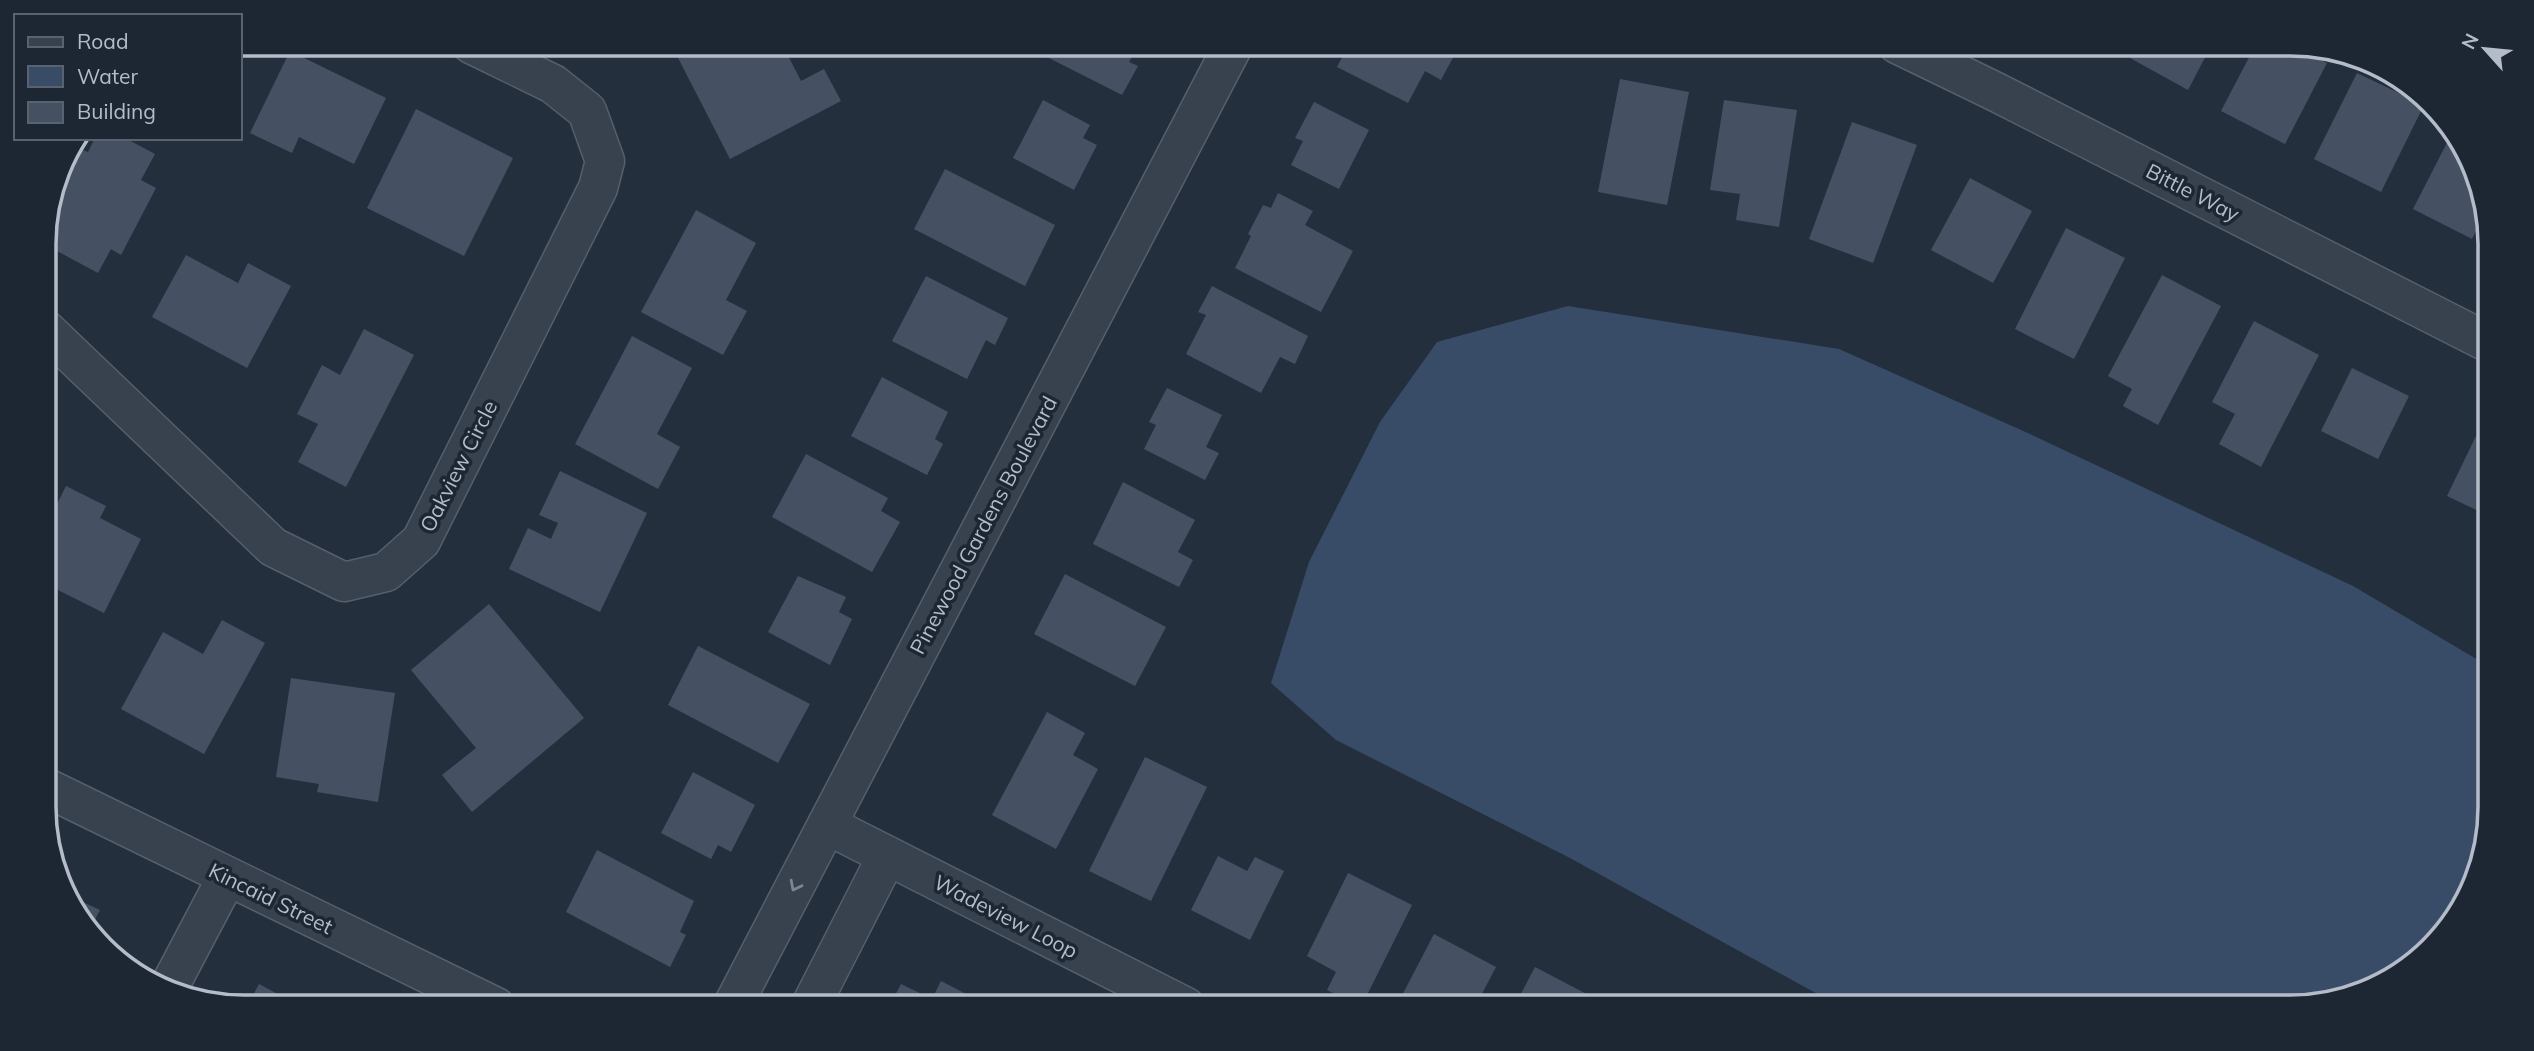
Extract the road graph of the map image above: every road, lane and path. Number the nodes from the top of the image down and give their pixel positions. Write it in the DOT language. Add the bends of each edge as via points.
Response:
graph roads {
  1 [pos="496,56"];
  2 [pos="1228,56"];
  3 [pos="1922,56"];
  4 [pos="2478,337"];
  5 [pos="56,340"];
  6 [pos="56,792"];
  7 [pos="827,825"];
  8 [pos="887,856"];
  9 [pos="227,877"];
  10 [pos="172,981"];
  11 [pos="471,995"];
  12 [pos="738,995"];
  13 [pos="816,995"];
  14 [pos="1161,995"];
  1 -- 5 [label="street, Oakview Circle" via="553,84 587,111 605,161 598,188 421,541 386,572 344,582 273,547"];
  2 -- 7 [label="street, Pinewood Gardens Boulevard"];
  3 -- 4 [label="street, Bittle Way"];
  6 -- 9 [label="street, Kincaid Street"];
  7 -- 8 [label="street, Wadeview Loop"];
  7 -- 12 [label="street, Pinewood Gardens Boulevard, one-way"];
  8 -- 13 [label="street"];
  8 -- 14 [label="street, Wadeview Loop"];
  9 -- 10 [label="street"];
  9 -- 11 [label="street, Kincaid Street"];
}
